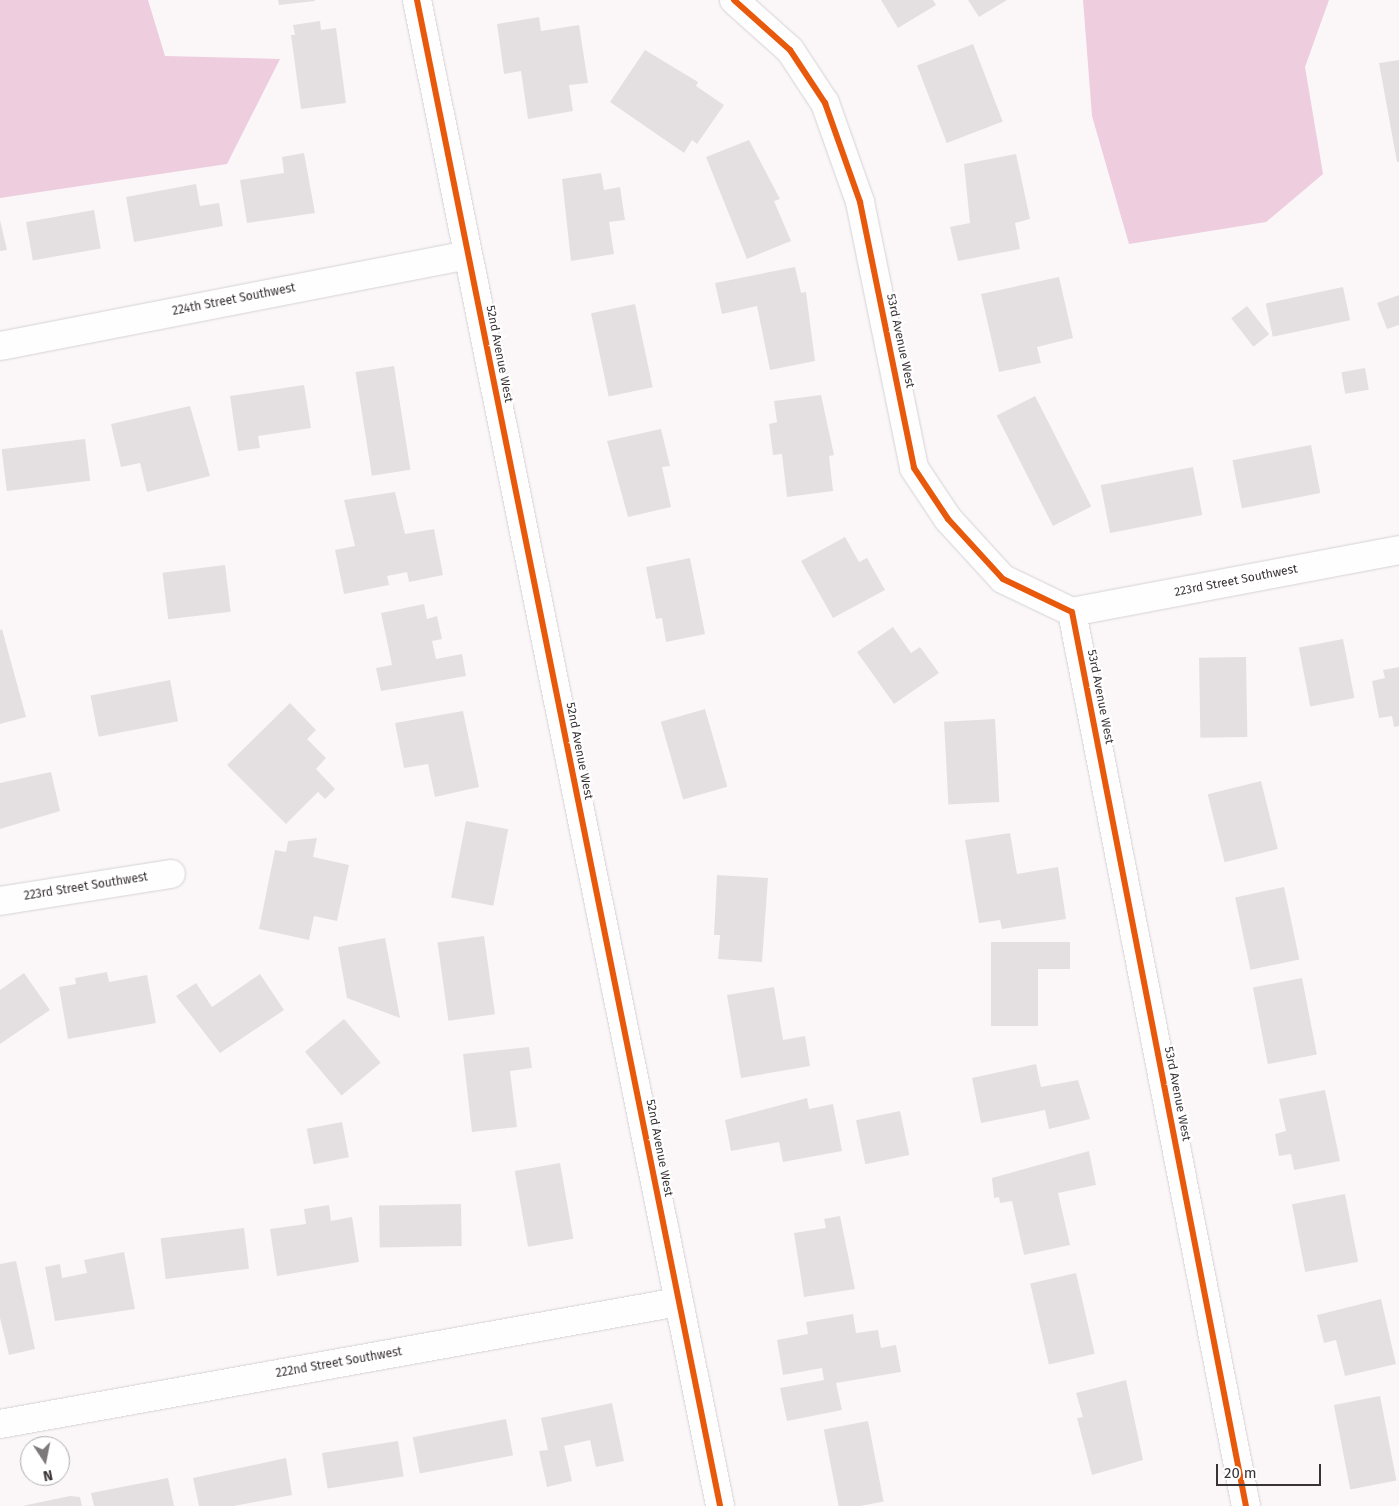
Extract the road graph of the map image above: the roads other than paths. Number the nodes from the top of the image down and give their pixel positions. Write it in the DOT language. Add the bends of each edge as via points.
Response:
graph roads {
  1 [pos="417,0"];
  2 [pos="734,0"];
  3 [pos="468,255"];
  4 [pos="0,346"];
  5 [pos="1399,550"];
  6 [pos="1072,612"];
  7 [pos="171,874"];
  8 [pos="0,901"];
  9 [pos="678,1302"];
  10 [pos="0,1424"];
  11 [pos="720,1506"];
  12 [pos="1246,1506"];
  1 -- 3 [label="street, 52nd Avenue West"];
  2 -- 6 [label="street, 53rd Avenue West" via="790,50 825,103 860,202 914,468 948,519 1003,579"];
  3 -- 4 [label="street, 224th Street Southwest"];
  3 -- 9 [label="street, 52nd Avenue West"];
  5 -- 6 [label="street, 223rd Street Southwest"];
  6 -- 12 [label="street, 53rd Avenue West"];
  7 -- 8 [label="street, 223rd Street Southwest"];
  9 -- 10 [label="street, 222nd Street Southwest"];
  9 -- 11 [label="street, 52nd Avenue West"];
}
